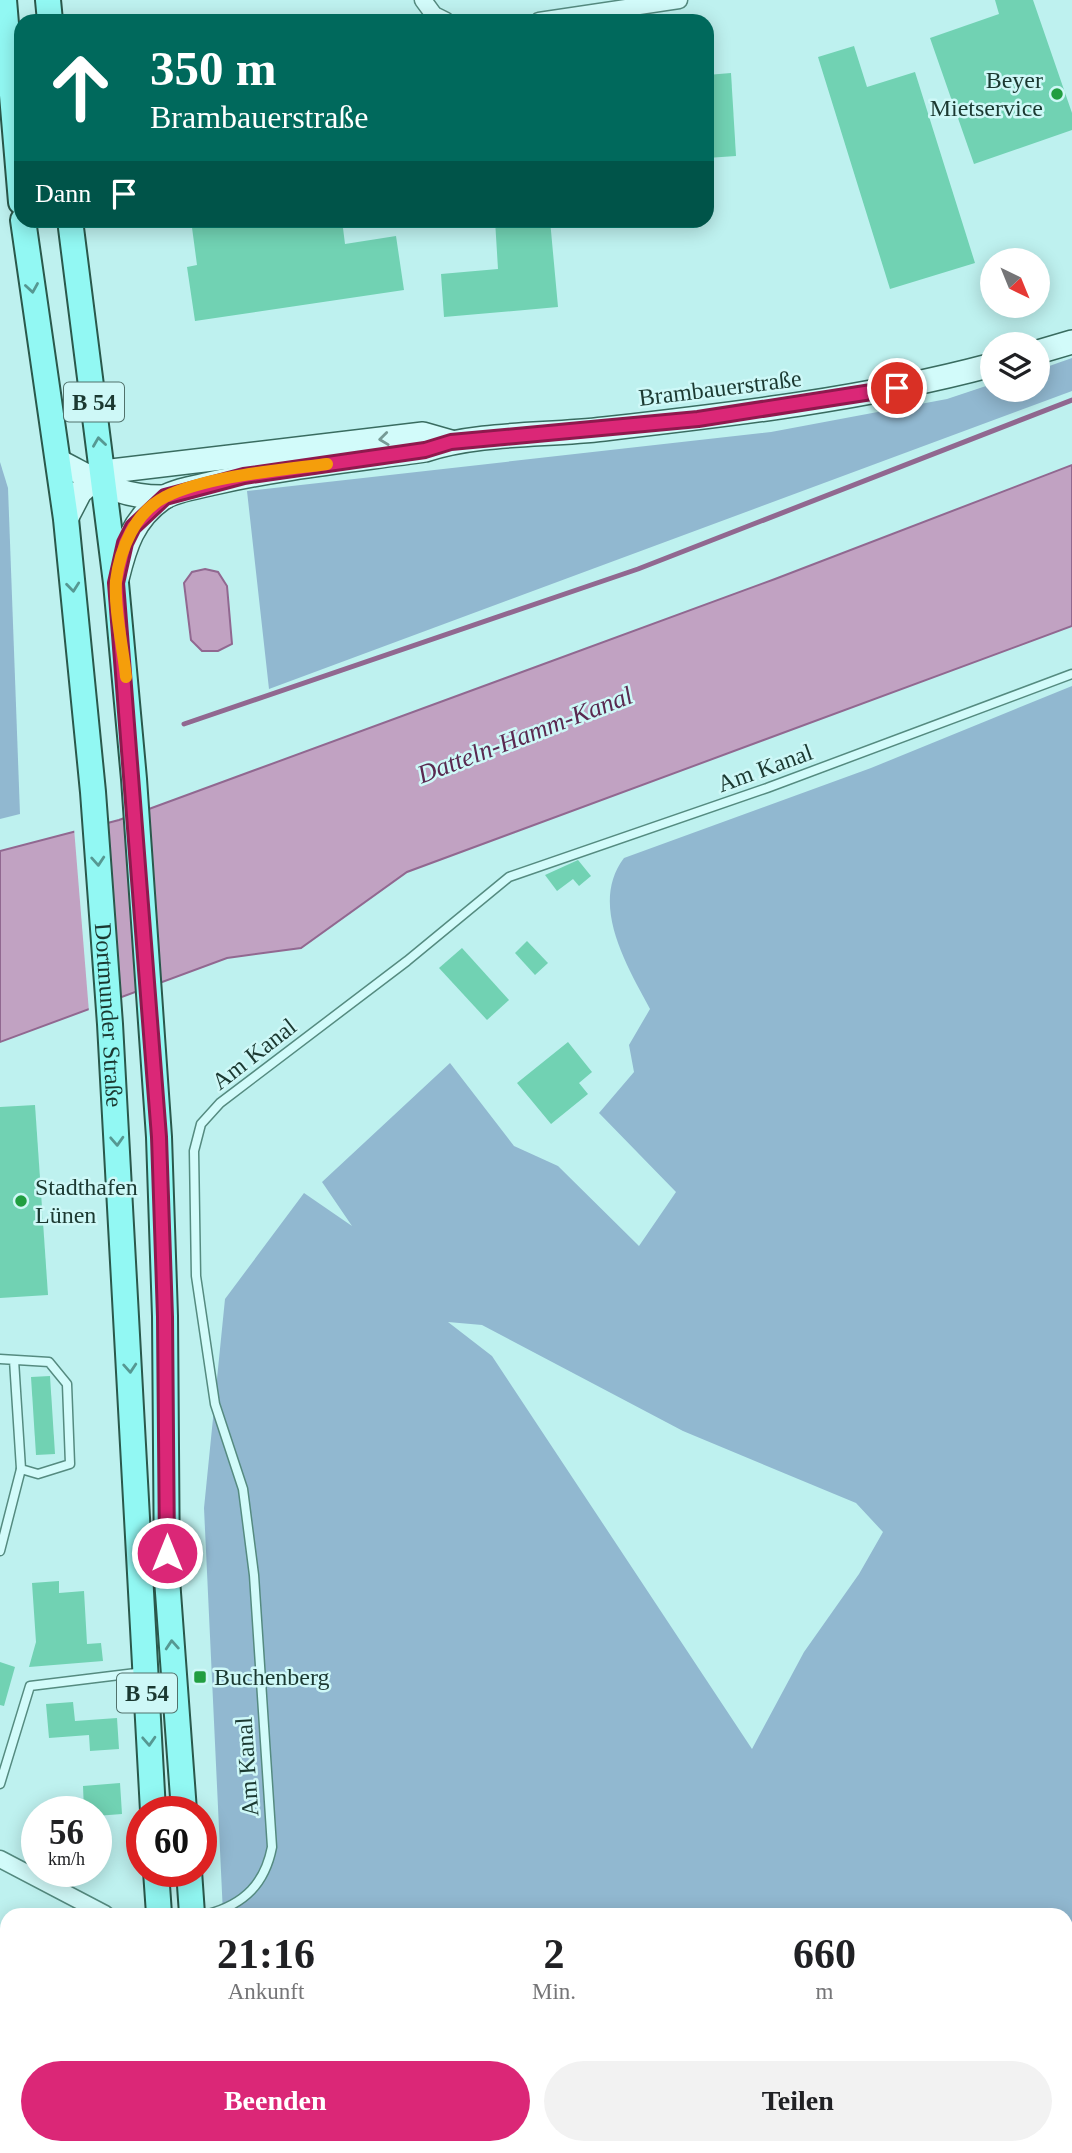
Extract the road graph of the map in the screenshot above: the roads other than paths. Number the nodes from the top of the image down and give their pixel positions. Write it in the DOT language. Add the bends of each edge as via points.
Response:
graph roads {
  1 [pos="4,0"];
  2 [pos="679,0"];
  3 [pos="586,14"];
  4 [pos="14,119"];
  5 [pos="24,228"];
  6 [pos="72,228"];
  7 [pos="1072,342"];
  8 [pos="1050,348"];
  9 [pos="980,368"];
  10 [pos="451,442"];
  11 [pos="58,461"];
  12 [pos="101,479"];
  13 [pos="165,497"];
  14 [pos="66,519"];
  15 [pos="116,583"];
  16 [pos="1072,674"];
  17 [pos="0,1359"];
  18 [pos="14,1360"];
  19 [pos="21,1469"];
  20 [pos="0,1551"];
  21 [pos="146,1672"];
  22 [pos="0,1784"];
  23 [pos="152,1796"];
  24 [pos="183,1796"];
  25 [pos="0,1858"];
  26 [pos="157,1887"];
  27 [pos="195,1887"];
  28 [pos="94,1908"];
  29 [pos="159,1908"];
  30 [pos="203,1908"];
  31 [pos="221,1908"];
  1 -- 4 [label="main road"];
  2 -- 3 [label="street"];
  5 -- 11 [label="main road, Dortmunder Straße / B 54, one-way"];
  12 -- 6 [label="main road, Dortmunder Straße / B 54, one-way"];
  7 -- 8 [label="main road"];
  9 -- 10 [label="main road, Brambauerstraße" via="876,393 787,407"];
  10 -- 12 [label="main road, Brambauerstraße, one-way" via="423,434"];
  10 -- 13 [label="main road, Brambauerstraße" via="425,450 244,476"];
  11 -- 12 [label="main road"];
  11 -- 14 [label="main road, Dortmunder Straße / B 54"];
  12 -- 13 [label="main road" via="137,498"];
  12 -- 14 [label="main road" via="80,492"];
  12 -- 15 [label="main road, Dortmunder Straße / B 54"];
  13 -- 15 [label="main road, Brambauerstraße" via="133,527"];
  14 -- 21 [label="main road, Dortmunder Straße / B 54, one-way" via="110,1024"];
  24 -- 15 [label="main road, Dortmunder Straße / B 54, one-way" via="167,1579 159,1137"];
  16 -- 31 [label="lane, Am Kanal" via="767,788 509,877 220,1103 201,1124 194,1151 196,1276 215,1404 243,1489 254,1575 272,1847 267,1871 253,1889"];
  17 -- 18 [label="lane"];
  18 -- 19 [label="lane"];
  18 -- 19 [label="lane" via="49,1362 67,1384 70,1464 38,1474"];
  19 -- 20 [label="lane"];
  21 -- 22 [label="lane" via="30,1686"];
  21 -- 23 [label="main road, Dortmunder Straße / B 54, one-way"];
  25 -- 28 [label="street"];
  26 -- 29 [label="main road"];
  27 -- 30 [label="main road"];
}
